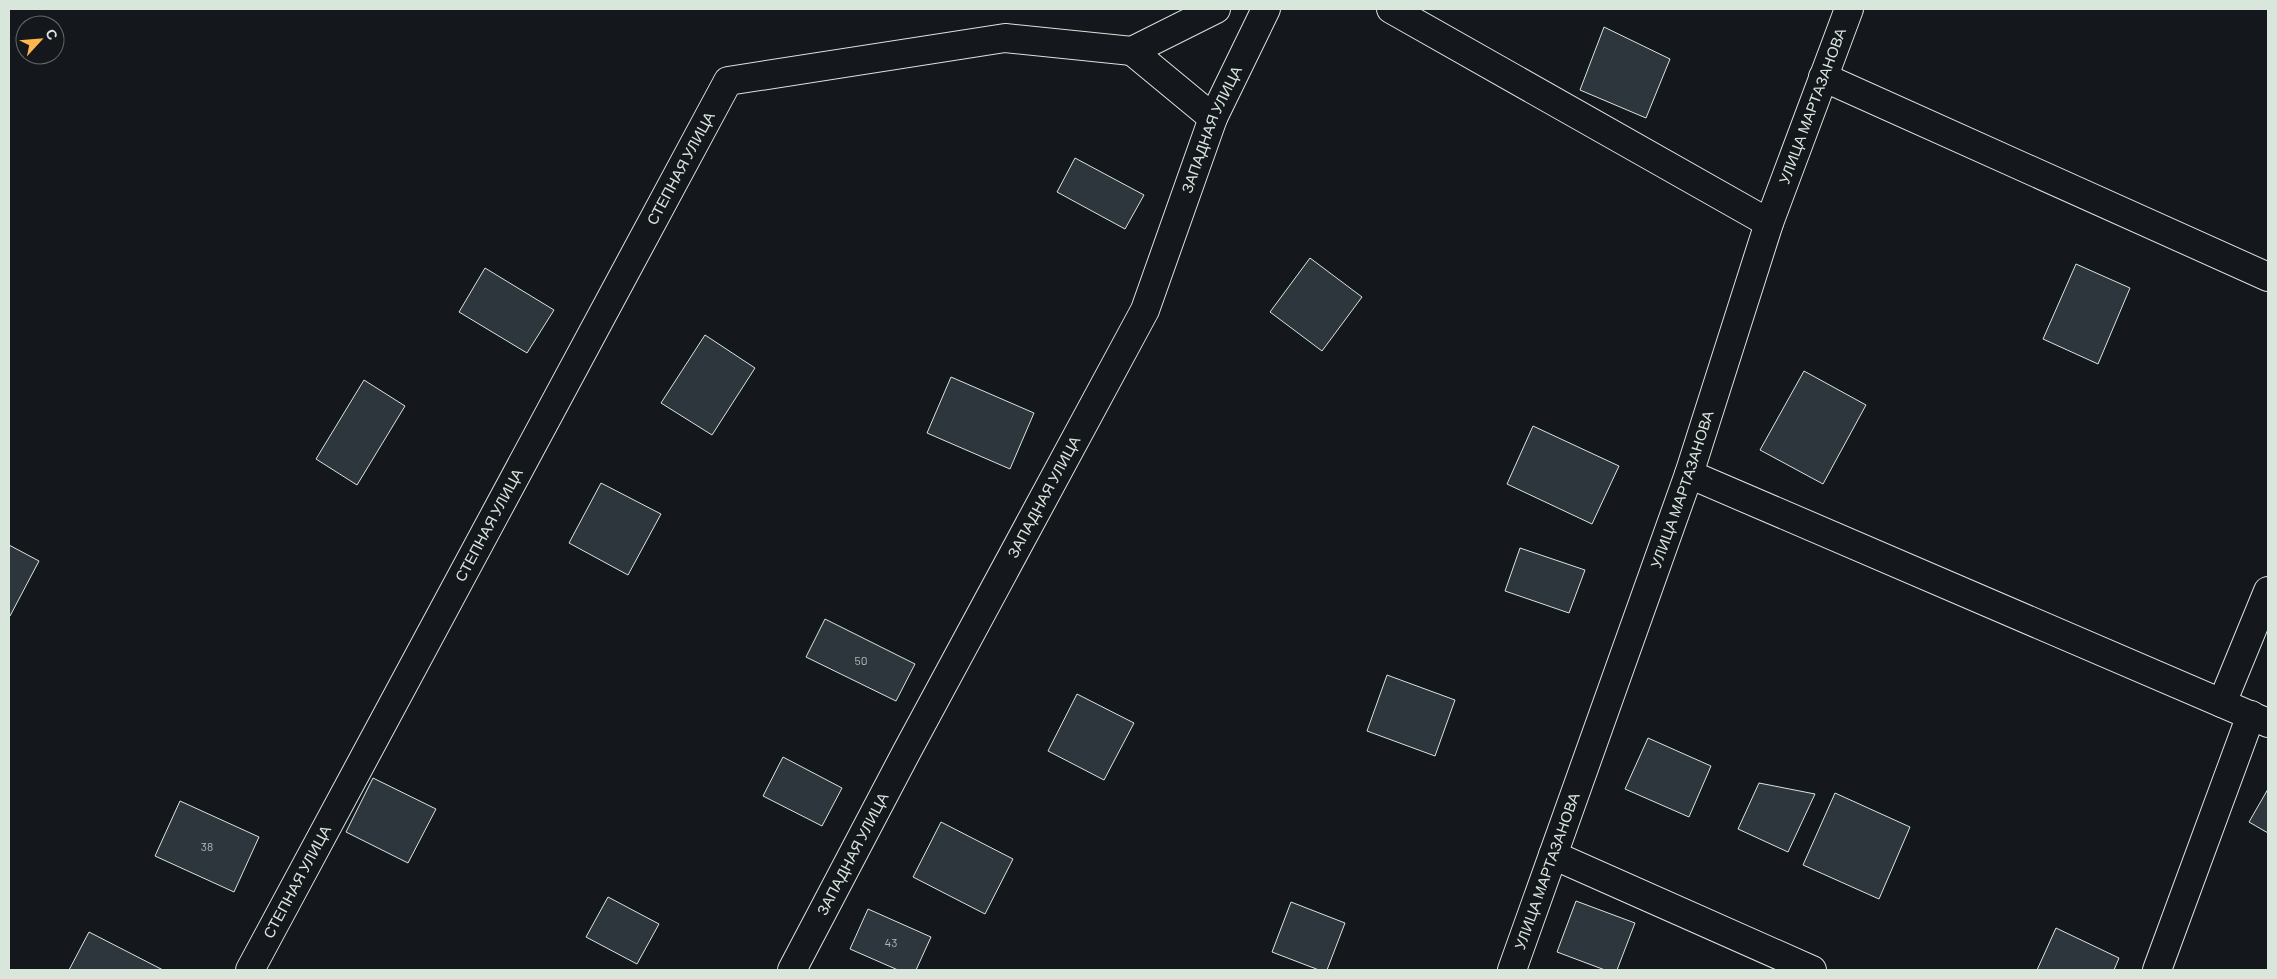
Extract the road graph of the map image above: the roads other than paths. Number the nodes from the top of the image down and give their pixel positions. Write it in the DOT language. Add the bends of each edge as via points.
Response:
graph roads {
  1 [pos="1216,9"];
  2 [pos="1266,9"];
  3 [pos="1391,9"];
  4 [pos="1849,9"];
  5 [pos="1132,51"];
  6 [pos="1823,77"];
  7 [pos="1213,118"];
  8 [pos="1769,223"];
  9 [pos="2268,277"];
  10 [pos="1689,474"];
  11 [pos="2268,592"];
  12 [pos="2222,703"];
  13 [pos="2260,719"];
  14 [pos="1553,855"];
  15 [pos="250,970"];
  16 [pos="792,970"];
  17 [pos="1512,970"];
  18 [pos="1812,970"];
  19 [pos="2157,970"];
  1 -- 5 [label="street"];
  2 -- 7 [label="street, ЗАПАДНАЯ УЛИЦА"];
  3 -- 8 [label="street"];
  4 -- 6 [label="street, УЛИЦА МАРТАЗАНОВА"];
  5 -- 7 [label="street"];
  5 -- 15 [label="street, СТЕПНАЯ УЛИЦА" via="1005,38 728,81"];
  6 -- 8 [label="street, УЛИЦА МАРТАЗАНОВА"];
  6 -- 9 [label="street"];
  7 -- 16 [label="street, ЗАПАДНАЯ УЛИЦА" via="1145,310"];
  8 -- 10 [label="street, УЛИЦА МАРТАЗАНОВА"];
  10 -- 12 [label="street"];
  10 -- 14 [label="street, УЛИЦА МАРТАЗАНОВА"];
  11 -- 12 [label="street"];
  12 -- 13 [label="street"];
  13 -- 19 [label="street"];
  14 -- 17 [label="street, УЛИЦА МАРТАЗАНОВА"];
  14 -- 18 [label="street"];
}
